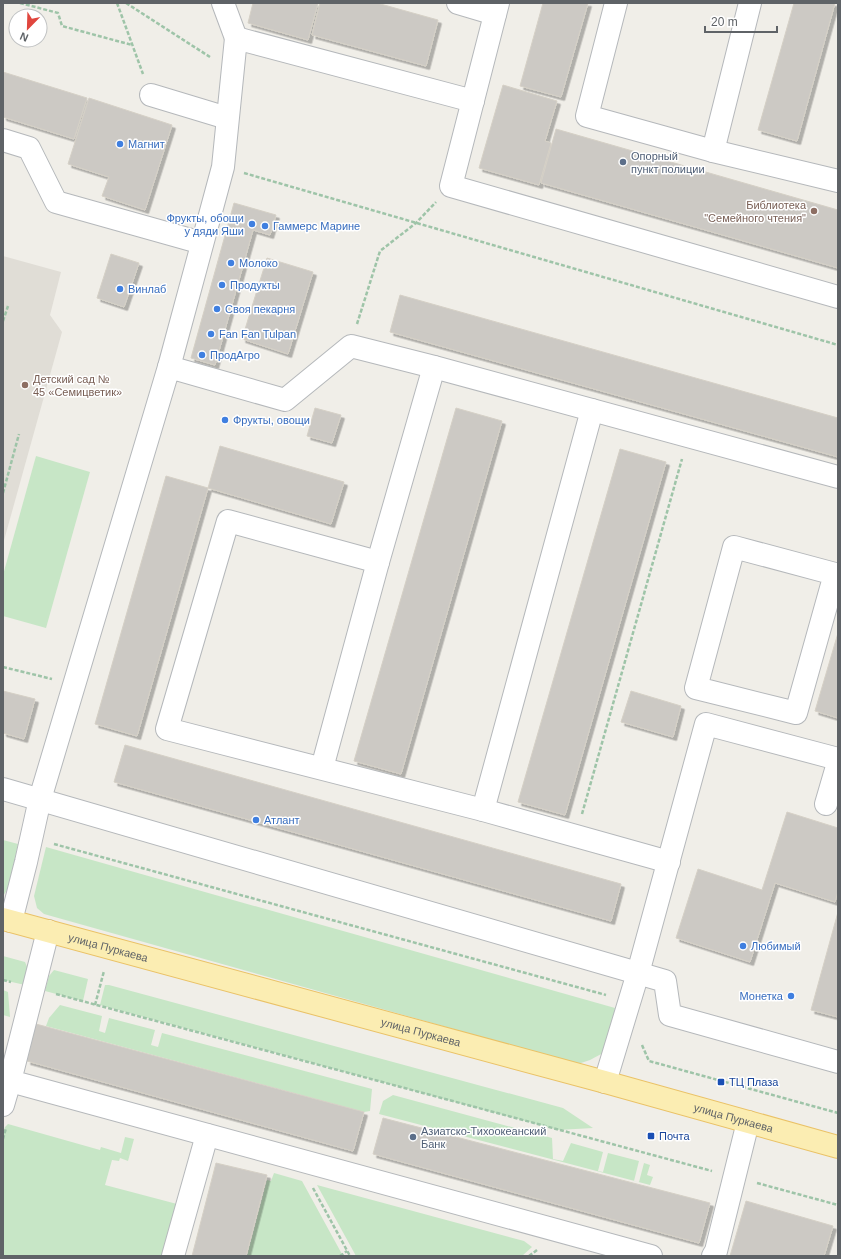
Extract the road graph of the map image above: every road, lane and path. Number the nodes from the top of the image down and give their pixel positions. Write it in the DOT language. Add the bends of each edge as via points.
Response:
graph roads {
  1 [pos="20,3"];
  2 [pos="117,3"];
  3 [pos="126,3"];
  4 [pos="223,3"];
  5 [pos="458,3"];
  6 [pos="616,3"];
  7 [pos="750,3"];
  8 [pos="497,8"];
  9 [pos="236,38"];
  10 [pos="132,45"];
  11 [pos="232,71"];
  12 [pos="151,95"];
  13 [pos="473,101"];
  14 [pos="228,118"];
  15 [pos="3,140"];
  16 [pos="713,151"];
  17 [pos="223,167"];
  18 [pos="838,182"];
  19 [pos="451,186"];
  20 [pos="416,223"];
  21 [pos="202,243"];
  22 [pos="838,297"];
  23 [pos="8,306"];
  24 [pos="3,320"];
  25 [pos="838,345"];
  26 [pos="351,346"];
  27 [pos="169,367"];
  28 [pos="434,367"];
  29 [pos="592,410"];
  30 [pos="19,434"];
  31 [pos="688,437"];
  32 [pos="838,477"];
  33 [pos="3,493"];
  34 [pos="378,562"];
  35 [pos="3,667"];
  36 [pos="74,685"];
  37 [pos="696,688"];
  38 [pos="706,724"];
  39 [pos="838,759"];
  40 [pos="838,763"];
  41 [pos="322,768"];
  42 [pos="3,789"];
  43 [pos="40,799"];
  44 [pos="826,804"];
  45 [pos="483,810"];
  46 [pos="576,836"];
  47 [pos="31,838"];
  48 [pos="669,862"];
  49 [pos="7,920"];
  50 [pos="48,931"];
  51 [pos="638,973"];
  52 [pos="3,980"];
  53 [pos="34,989"];
  54 [pos="629,1001"];
  55 [pos="640,1041"];
  56 [pos="838,1062"];
  57 [pos="10,1081"];
  58 [pos="605,1082"];
  59 [pos="3,1105"];
  60 [pos="838,1113"];
  61 [pos="748,1122"];
  62 [pos="208,1135"];
  63 [pos="838,1147"];
  64 [pos="298,1160"];
  65 [pos="735,1177"];
  66 [pos="838,1205"];
  67 [pos="347,1251"];
  68 [pos="173,1256"];
  69 [pos="340,1256"];
  70 [pos="350,1256"];
  71 [pos="651,1256"];
  72 [pos="713,1256"];
  1 -- 10 [label="path" via="58,13 62,26"];
  2 -- 10 [label="path"];
  3 -- 11 [label="path"];
  4 -- 9 [label="lane"];
  5 -- 8 [label="lane"];
  6 -- 16 [label="lane" via="587,116"];
  7 -- 16 [label="lane"];
  8 -- 13 [label="lane"];
  9 -- 11 [label="lane"];
  9 -- 13 [label="lane"];
  10 -- 12 [label="path"];
  11 -- 14 [label="lane"];
  12 -- 14 [label="lane"];
  13 -- 19 [label="lane"];
  14 -- 17 [label="lane"];
  15 -- 21 [label="lane" via="29,148 56,202"];
  16 -- 18 [label="lane"];
  17 -- 20 [label="path"];
  17 -- 21 [label="lane"];
  19 -- 20 [label="path"];
  19 -- 22 [label="lane"];
  20 -- 25 [label="path"];
  20 -- 26 [label="path" via="380,250"];
  21 -- 27 [label="lane"];
  23 -- 24 [label="path"];
  26 -- 27 [label="lane" via="286,400"];
  26 -- 28 [label="lane"];
  27 -- 36 [label="lane"];
  28 -- 29 [label="lane"];
  28 -- 34 [label="lane"];
  29 -- 31 [label="lane"];
  29 -- 45 [label="lane"];
  30 -- 33 [label="path"];
  31 -- 32 [label="lane"];
  31 -- 46 [label="path"];
  34 -- 41 [label="lane"];
  34 -- 41 [label="lane" via="228,521 167,729"];
  35 -- 36 [label="path"];
  36 -- 43 [label="lane"];
  37 -- 37 [label="lane" via="734,547 835,574 796,713"];
  37 -- 38 [label="lane" via="712,705"];
  38 -- 39 [label="lane"];
  38 -- 48 [label="lane"];
  40 -- 44 [label="lane"];
  41 -- 45 [label="lane"];
  42 -- 43 [label="lane"];
  43 -- 47 [label="lane"];
  43 -- 51 [label="lane"];
  45 -- 46 [label="lane"];
  46 -- 48 [label="lane"];
  47 -- 49 [label="lane"];
  47 -- 54 [label="path"];
  48 -- 51 [label="lane"];
  49 -- 50 [label="main road, улица Пуркаева"];
  50 -- 53 [label="lane"];
  50 -- 58 [label="main road, улица Пуркаева"];
  51 -- 54 [label="lane"];
  51 -- 56 [label="lane" via="665,981 670,1015"];
  52 -- 53 [label="path"];
  53 -- 57 [label="lane"];
  53 -- 65 [label="path"];
  54 -- 58 [label="lane"];
  55 -- 60 [label="path" via="649,1061"];
  57 -- 59 [label="lane"];
  57 -- 62 [label="lane"];
  58 -- 61 [label="main road, улица Пуркаева"];
  61 -- 63 [label="main road, улица Пуркаева"];
  61 -- 65 [label="lane"];
  62 -- 64 [label="lane"];
  62 -- 68 [label="lane"];
  64 -- 67 [label="path"];
  64 -- 71 [label="lane"];
  65 -- 66 [label="path"];
  65 -- 72 [label="lane"];
  67 -- 69 [label="path"];
  67 -- 70 [label="path"];
}
